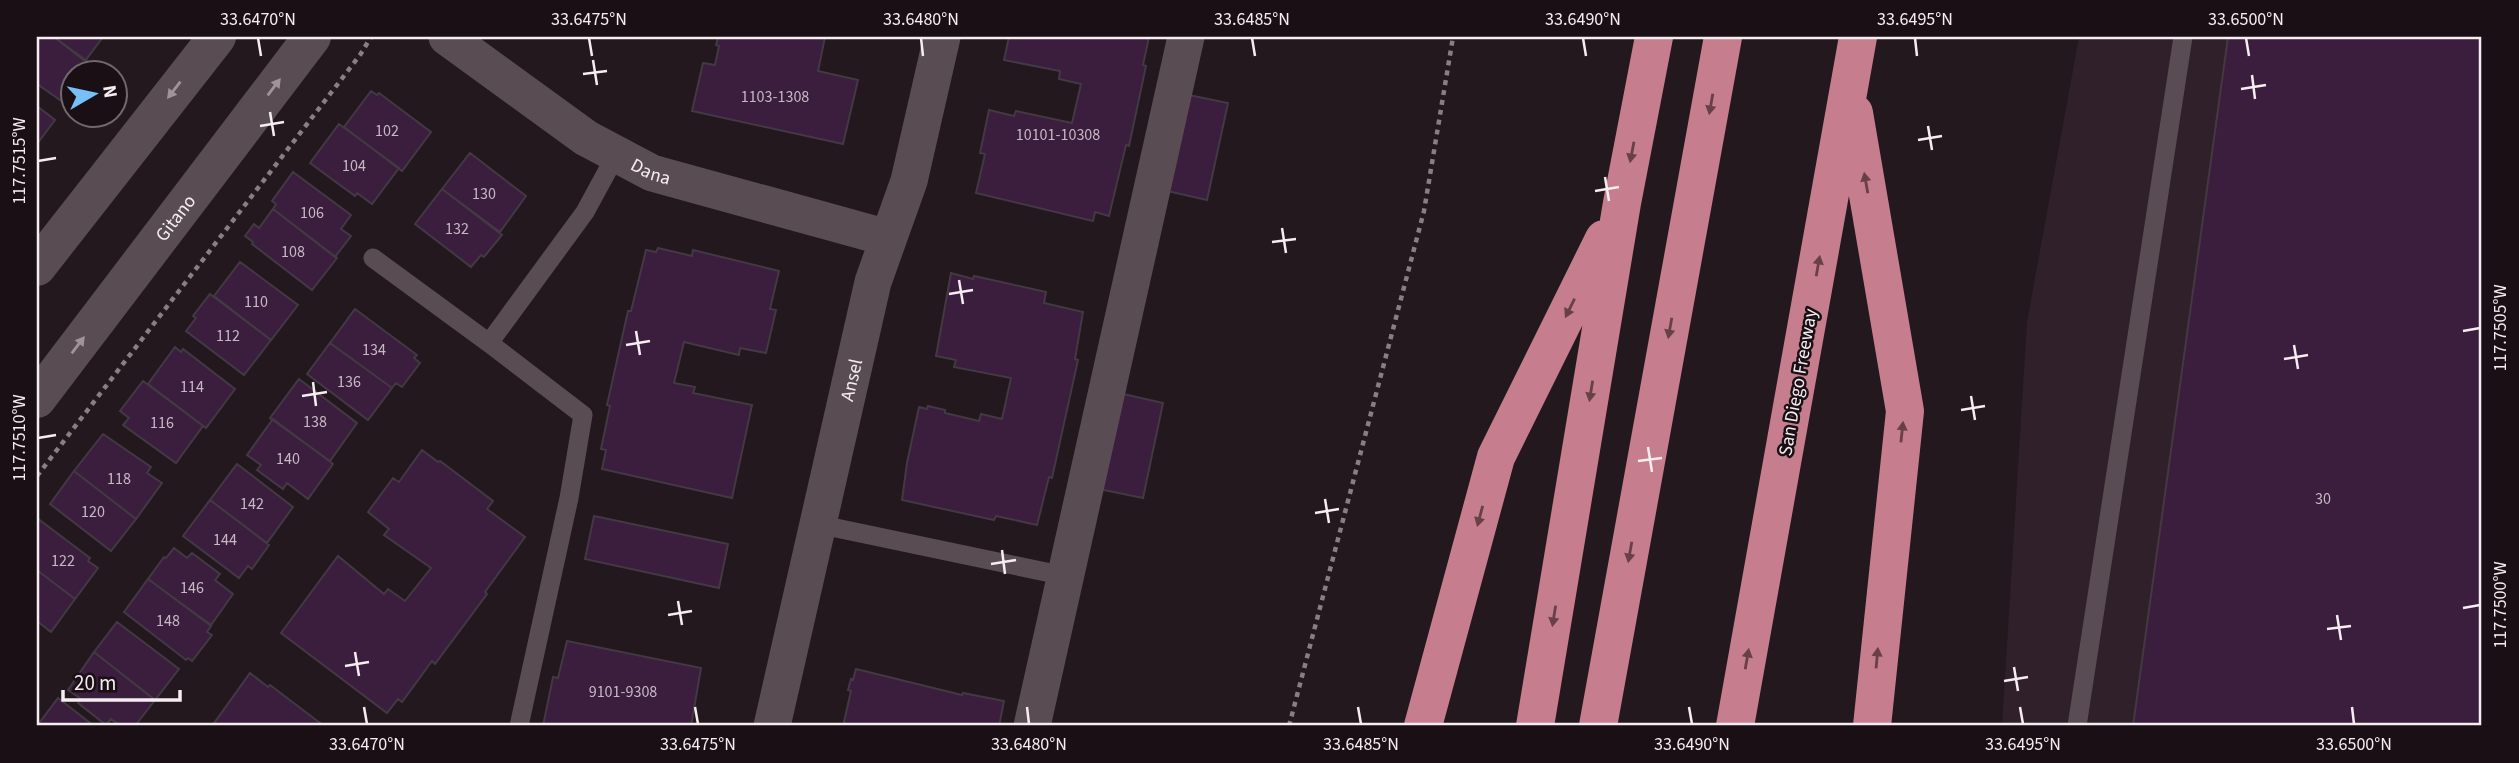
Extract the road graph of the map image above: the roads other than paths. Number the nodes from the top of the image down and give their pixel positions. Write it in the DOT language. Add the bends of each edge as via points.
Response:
graph roads {
  1 [pos="217,37"];
  2 [pos="312,37"];
  3 [pos="447,37"];
  4 [pos="943,37"];
  5 [pos="1186,37"];
  6 [pos="1654,37"];
  7 [pos="1723,37"];
  8 [pos="1858,37"];
  9 [pos="2183,37"];
  10 [pos="1850,87"];
  11 [pos="616,155"];
  12 [pos="1622,203"];
  13 [pos="888,238"];
  14 [pos="373,258"];
  15 [pos="37,267"];
  16 [pos="489,342"];
  17 [pos="37,399"];
  18 [pos="817,524"];
  19 [pos="1065,576"];
  20 [pos="519,726"];
  21 [pos="772,726"];
  22 [pos="1032,726"];
  23 [pos="1423,726"];
  24 [pos="1535,726"];
  25 [pos="1598,726"];
  26 [pos="1735,726"];
  27 [pos="1872,726"];
  28 [pos="2077,726"];
  1 -- 15 [label="street, one-way"];
  17 -- 2 [label="street, Gitano, one-way"];
  3 -- 11 [label="street, Dana"];
  4 -- 13 [label="street, Ansel" via="909,181"];
  5 -- 19 [label="street"];
  6 -- 12 [label="highway, one-way"];
  7 -- 25 [label="highway, one-way"];
  8 -- 10 [label="highway, San Diego Freeway"];
  9 -- 28 [label="lane"];
  26 -- 10 [label="highway, San Diego Freeway, one-way"];
  27 -- 10 [label="highway, one-way" via="1905,411"];
  11 -- 13 [label="street, Dana" via="652,173"];
  11 -- 16 [label="lane" via="585,212"];
  12 -- 23 [label="highway, one-way" via="1496,457"];
  12 -- 24 [label="highway, one-way"];
  13 -- 18 [label="street, Ansel" via="873,282"];
  14 -- 16 [label="lane"];
  16 -- 20 [label="lane" via="583,415"];
  18 -- 19 [label="lane"];
  18 -- 21 [label="street, Ansel"];
  19 -- 22 [label="street"];
}
